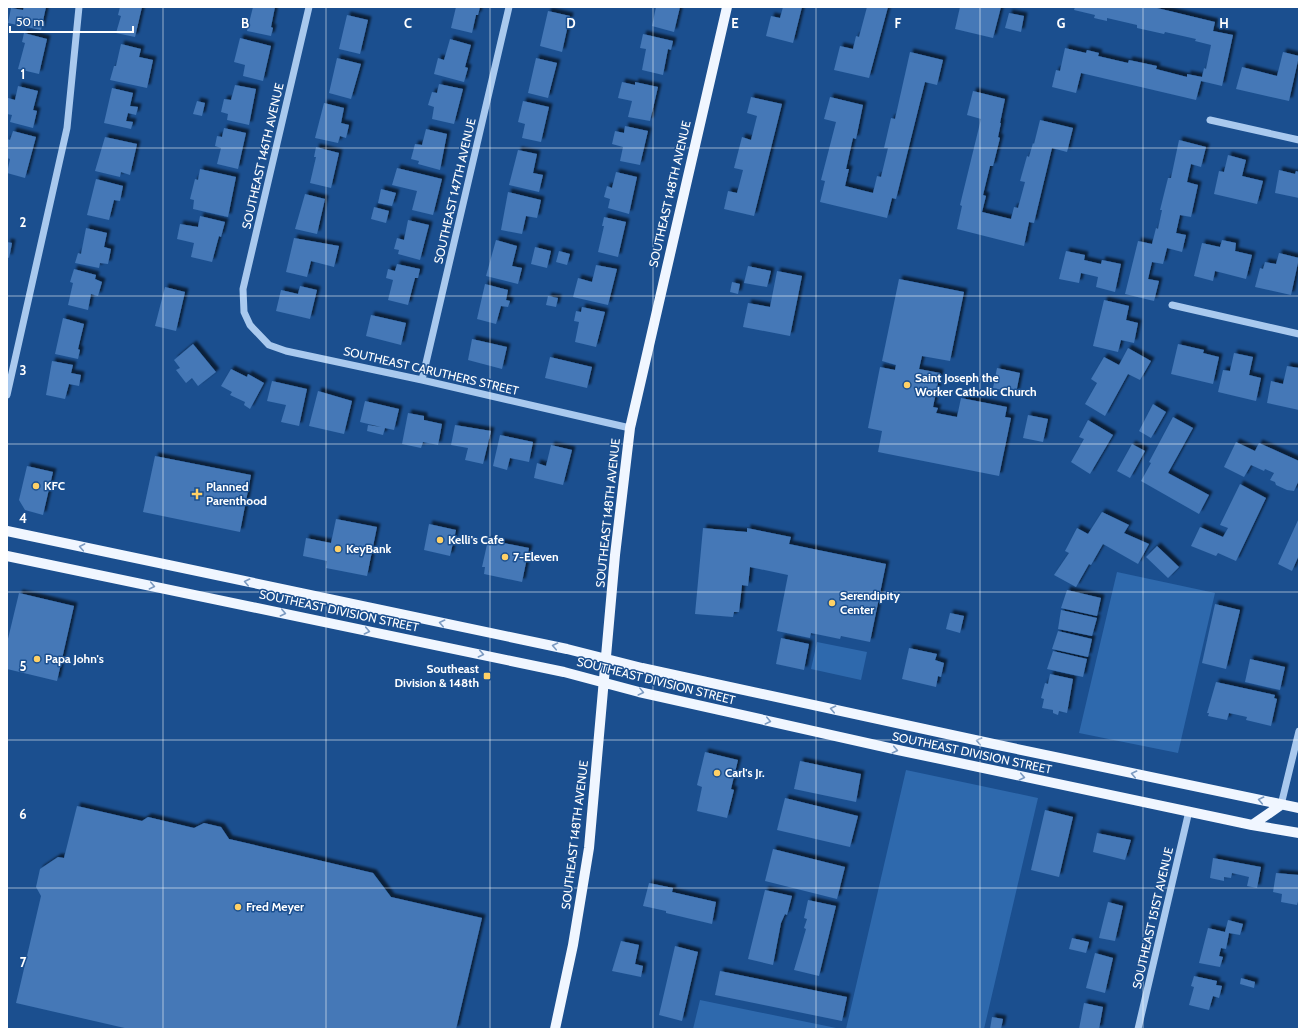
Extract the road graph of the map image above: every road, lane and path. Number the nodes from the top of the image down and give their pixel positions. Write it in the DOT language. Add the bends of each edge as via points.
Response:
graph roads {
  1 [pos="79,7"];
  2 [pos="309,7"];
  3 [pos="509,7"];
  4 [pos="727,7"];
  5 [pos="1210,120"];
  6 [pos="1299,140"];
  7 [pos="1172,305"];
  8 [pos="244,312"];
  9 [pos="1299,334"];
  10 [pos="422,380"];
  11 [pos="7,395"];
  12 [pos="630,428"];
  13 [pos="7,531"];
  14 [pos="7,556"];
  15 [pos="606,659"];
  16 [pos="603,682"];
  17 [pos="1299,731"];
  18 [pos="1281,805"];
  19 [pos="1299,808"];
  20 [pos="1189,811"];
  21 [pos="1252,824"];
  22 [pos="1299,833"];
  23 [pos="555,1029"];
  24 [pos="1138,1029"];
  1 -- 11 [label="street" via="67,128"];
  2 -- 8 [label="street, SOUTHEAST 146TH AVENUE" via="243,289"];
  3 -- 10 [label="street, SOUTHEAST 147TH AVENUE"];
  4 -- 12 [label="main road, SOUTHEAST 148TH AVENUE"];
  5 -- 6 [label="street"];
  7 -- 9 [label="street"];
  8 -- 10 [label="street, SOUTHEAST CARUTHERS STREET" via="250,325 269,345"];
  10 -- 12 [label="street, SOUTHEAST CARUTHERS STREET"];
  12 -- 15 [label="main road, SOUTHEAST 148TH AVENUE"];
  15 -- 13 [label="main road, SOUTHEAST DIVISION STREET, one-way"];
  14 -- 16 [label="main road, SOUTHEAST DIVISION STREET, one-way"];
  15 -- 16 [label="main road, SOUTHEAST 148TH AVENUE"];
  18 -- 15 [label="main road, SOUTHEAST DIVISION STREET, one-way"];
  16 -- 20 [label="main road, SOUTHEAST DIVISION STREET, one-way" via="890,749"];
  16 -- 23 [label="main road, SOUTHEAST 148TH AVENUE" via="586,872"];
  17 -- 18 [label="street"];
  18 -- 19 [label="main road, SOUTHEAST DIVISION STREET"];
  18 -- 21 [label="main road"];
  20 -- 21 [label="main road, SOUTHEAST DIVISION STREET"];
  20 -- 24 [label="street, SOUTHEAST 151ST AVENUE"];
  21 -- 22 [label="main road, SOUTHEAST DIVISION STREET"];
}
